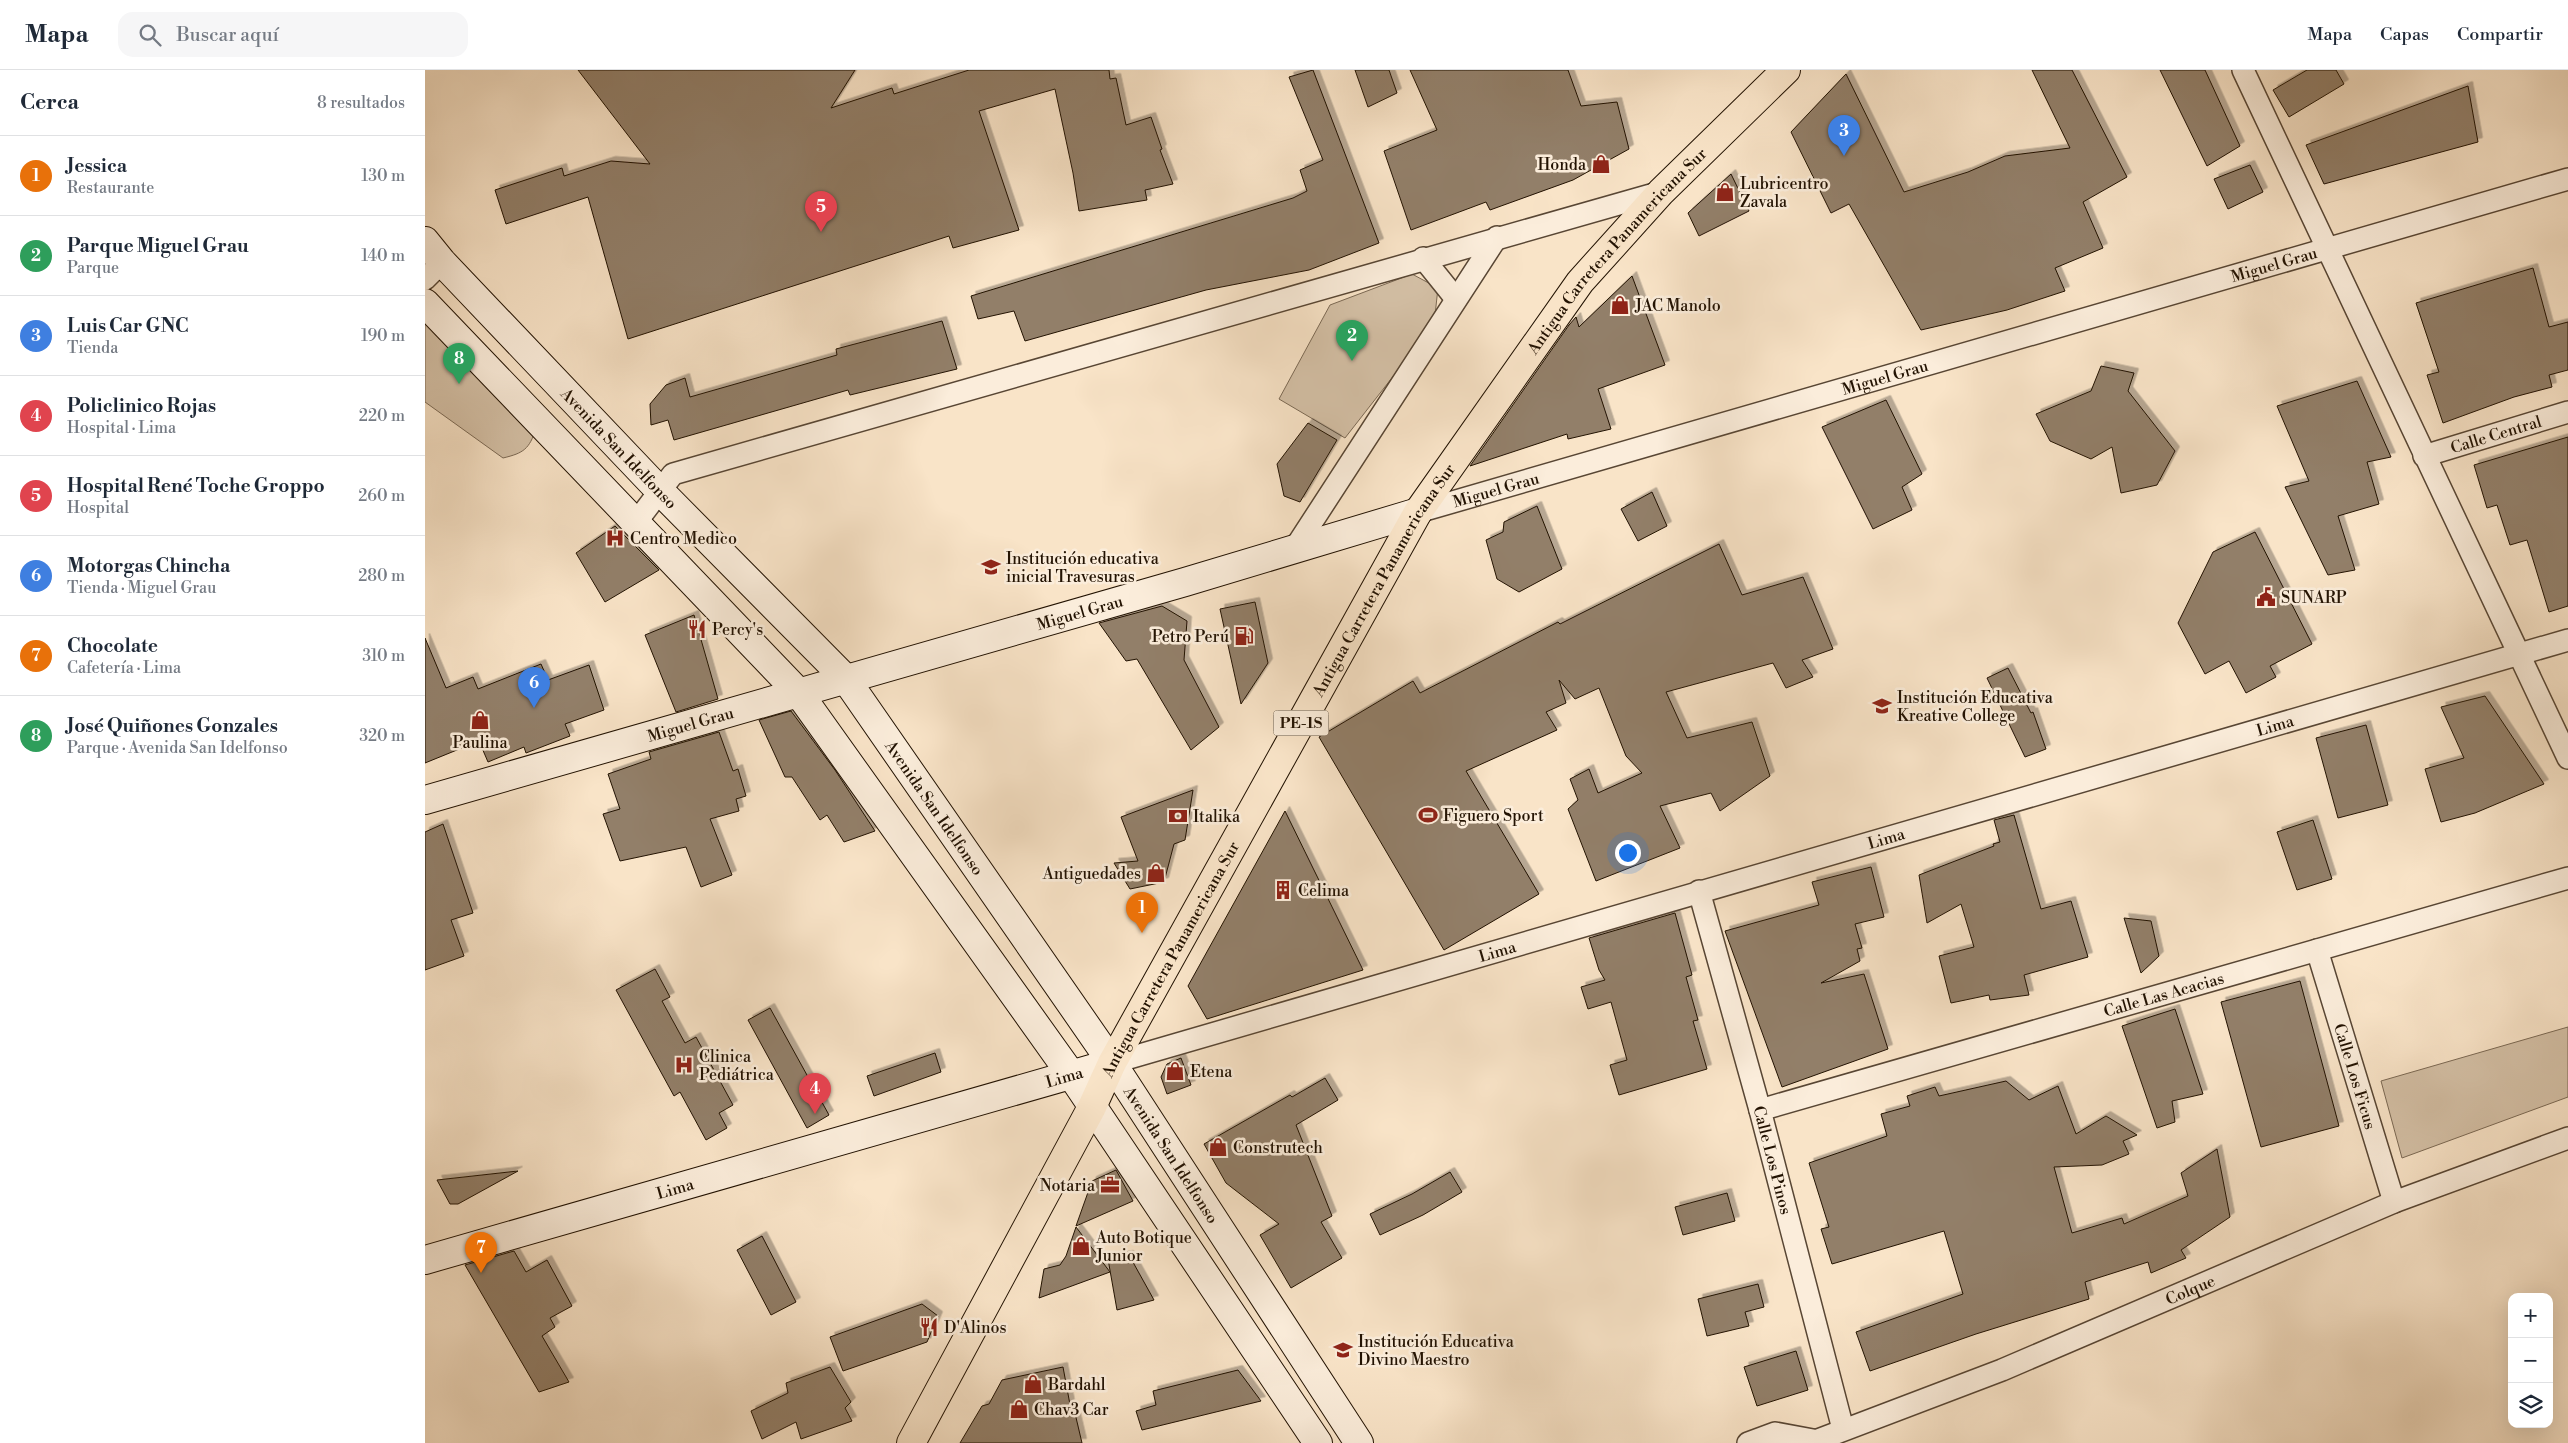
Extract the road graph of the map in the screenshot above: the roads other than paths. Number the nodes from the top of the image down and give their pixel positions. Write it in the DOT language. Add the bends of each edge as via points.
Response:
graph roads {
  1 [pos="1785,70"];
  2 [pos="2243,70"];
  3 [pos="2568,179"];
  4 [pos="1661,192"];
  5 [pos="1497,237"];
  6 [pos="425,241"];
  7 [pos="2328,248"];
  8 [pos="1423,258"];
  9 [pos="434,270"];
  10 [pos="1456,299"];
  11 [pos="425,303"];
  12 [pos="2568,412"];
  13 [pos="2424,456"];
  14 [pos="660,491"];
  15 [pos="1418,512"];
  16 [pos="637,521"];
  17 [pos="1295,548"];
  18 [pos="2568,640"];
  19 [pos="2519,654"];
  20 [pos="845,678"];
  21 [pos="798,692"];
  22 [pos="2568,758"];
  23 [pos="425,800"];
  24 [pos="2568,878"];
  25 [pos="1699,891"];
  26 [pos="2317,950"];
  27 [pos="1112,1063"];
  28 [pos="1070,1073"];
  29 [pos="1092,1107"];
  30 [pos="1760,1110"];
  31 [pos="2568,1138"];
  32 [pos="2394,1202"];
  33 [pos="425,1260"];
  34 [pos="1843,1430"];
  35 [pos="1811,1441"];
  36 [pos="911,1443"];
  37 [pos="1318,1443"];
  38 [pos="1359,1443"];
  39 [pos="1748,1443"];
  1 -- 4 [label="highway, Antigua Carretera Panamericana Sur / PE-1S"];
  2 -- 7 [label="street"];
  3 -- 7 [label="street, Miguel Grau"];
  4 -- 5 [label="street"];
  4 -- 15 [label="highway, Antigua Carretera Panamericana Sur / PE-1S" via="1580,282"];
  5 -- 8 [label="street"];
  5 -- 10 [label="street"];
  6 -- 9 [label="street, Avenida San Idelfonso"];
  7 -- 13 [label="street"];
  7 -- 15 [label="street, Miguel Grau"];
  8 -- 10 [label="street"];
  8 -- 14 [label="street" via="673,474"];
  9 -- 14 [label="street, Avenida San Idelfonso"];
  10 -- 17 [label="street"];
  11 -- 16 [label="street"];
  12 -- 13 [label="street, Calle Central"];
  13 -- 19 [label="street"];
  14 -- 16 [label="street"];
  14 -- 20 [label="street, Avenida San Idelfonso"];
  15 -- 17 [label="street, Miguel Grau"];
  15 -- 27 [label="highway, Antigua Carretera Panamericana Sur / PE-1S"];
  16 -- 21 [label="street"];
  17 -- 20 [label="street, Miguel Grau"];
  18 -- 19 [label="street, Lima"];
  19 -- 22 [label="street"];
  19 -- 25 [label="street, Lima"];
  20 -- 21 [label="street, Miguel Grau"];
  20 -- 27 [label="street, Avenida San Idelfonso"];
  21 -- 23 [label="street, Miguel Grau"];
  21 -- 28 [label="street"];
  24 -- 26 [label="street, Calle Las Acacias"];
  25 -- 27 [label="street, Lima"];
  25 -- 30 [label="street, Calle Los Pinos"];
  26 -- 30 [label="street, Calle Las Acacias"];
  26 -- 32 [label="street, Calle Los Ficus"];
  27 -- 28 [label="street, Lima"];
  27 -- 29 [label="highway, Antigua Carretera Panamericana Sur / PE-1S"];
  27 -- 38 [label="street, Avenida San Idelfonso"];
  28 -- 29 [label="street"];
  28 -- 33 [label="street, Lima"];
  29 -- 36 [label="highway, Antigua Carretera Panamericana Sur / PE-1S"];
  29 -- 37 [label="street"];
  30 -- 34 [label="street, Calle Los Pinos"];
  31 -- 32 [label="street, Colque"];
  32 -- 34 [label="street, Colque" via="2002,1370"];
  34 -- 35 [label="street, Colque"];
  35 -- 39 [label="street, Colque" via="1775,1433"];
}
